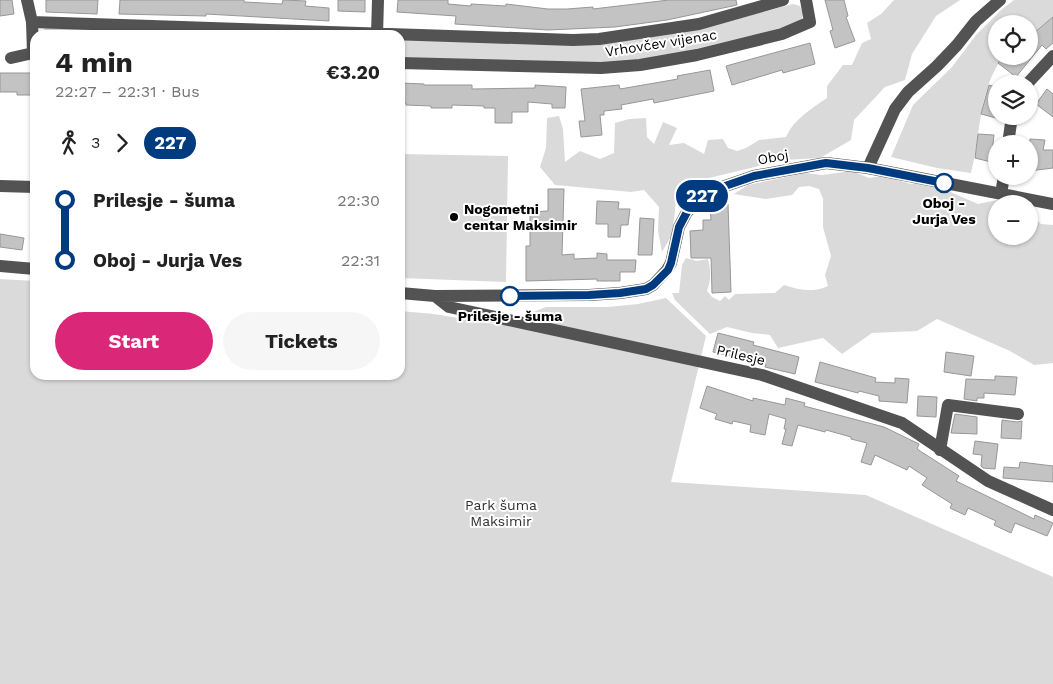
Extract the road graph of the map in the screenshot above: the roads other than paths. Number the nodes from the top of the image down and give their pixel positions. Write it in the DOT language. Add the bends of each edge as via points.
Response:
graph roads {
  1 [pos="27,0"];
  2 [pos="378,0"];
  3 [pos="783,0"];
  4 [pos="806,0"];
  5 [pos="1000,0"];
  6 [pos="32,22"];
  7 [pos="32,30"];
  8 [pos="262,30"];
  9 [pos="377,30"];
  10 [pos="405,35"];
  11 [pos="30,55"];
  12 [pos="1053,56"];
  13 [pos="11,58"];
  14 [pos="405,63"];
  15 [pos="1035,75"];
  16 [pos="868,168"];
  17 [pos="1002,185"];
  18 [pos="0,186"];
  19 [pos="30,187"];
  20 [pos="1001,194"];
  21 [pos="1053,204"];
  22 [pos="0,266"];
  23 [pos="30,269"];
  24 [pos="405,293"];
  25 [pos="436,296"];
  26 [pos="1018,414"];
  27 [pos="940,450"];
  28 [pos="1053,510"];
  1 -- 6 [label="street"];
  2 -- 9 [label="street"];
  3 -- 10 [label="street, Vrhovčev vijenac" via="699,24 599,38"];
  4 -- 14 [label="street, Vrhovčev vijenac" via="810,22 782,34 640,65 601,68"];
  5 -- 16 [label="street" via="976,21 895,108"];
  6 -- 7 [label="street"];
  6 -- 8 [label="street, Vrhovčev vijenac"];
  11 -- 13 [label="street"];
  12 -- 15 [label="street"];
  16 -- 20 [label="street, Oboj"];
  16 -- 25 [label="street, Oboj" via="826,163 754,176 705,193 687,212 679,227 668,270 646,289 589,295"];
  17 -- 20 [label="street"];
  18 -- 19 [label="street"];
  20 -- 21 [label="street, Oboj"];
  22 -- 23 [label="street"];
  24 -- 25 [label="street, Prilesje"];
  25 -- 27 [label="street, Prilesje" via="449,306 762,374 902,422"];
  26 -- 27 [label="street" via="948,405"];
  27 -- 28 [label="street, Prilesje" via="988,481"];
}
